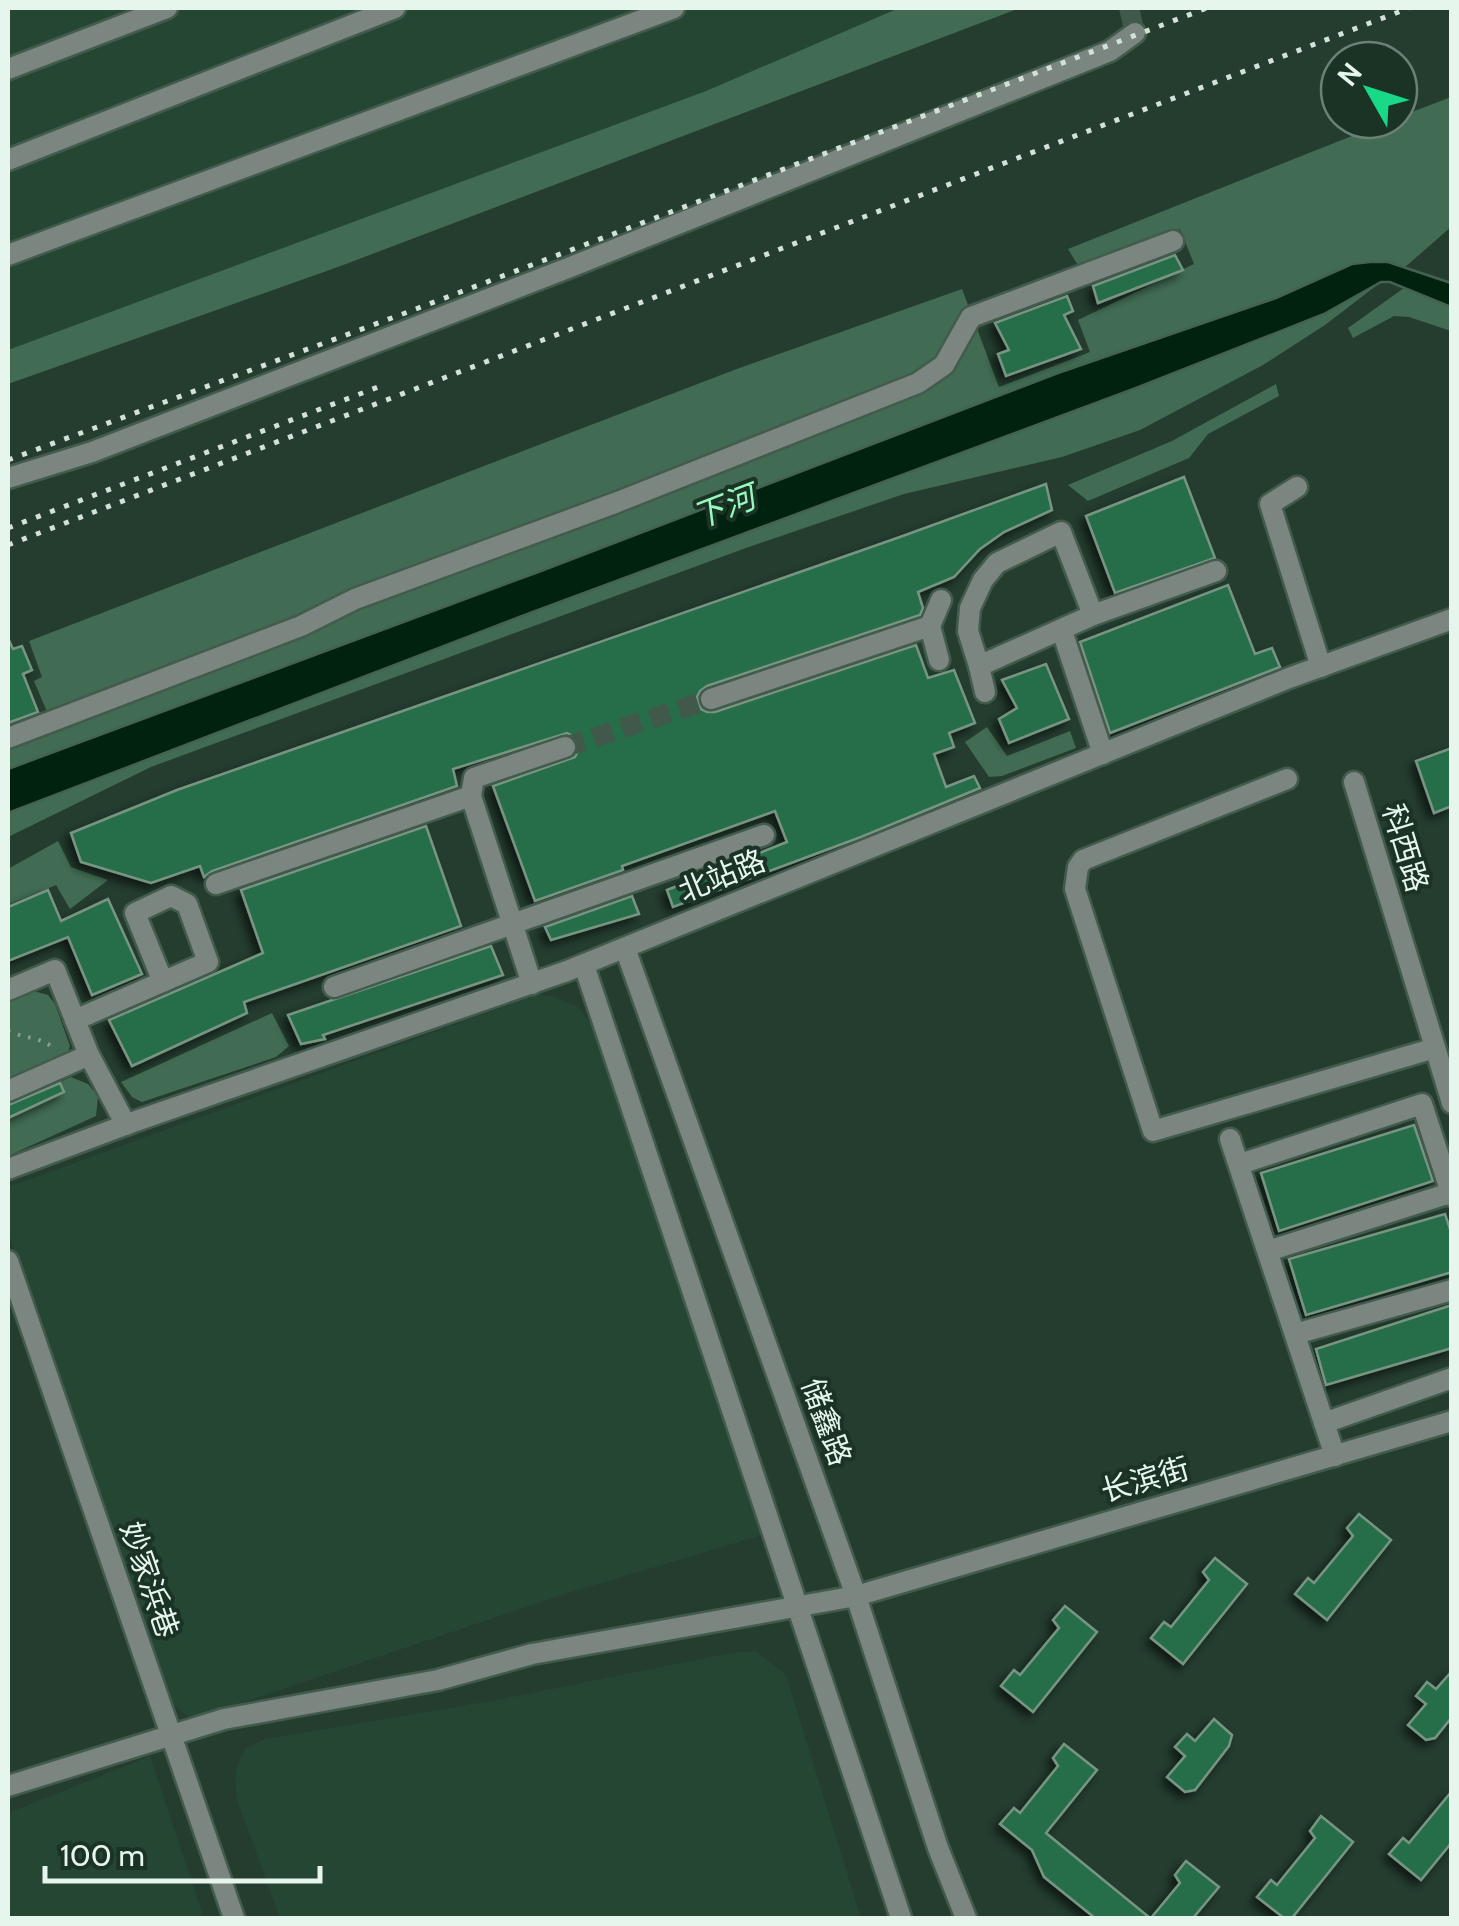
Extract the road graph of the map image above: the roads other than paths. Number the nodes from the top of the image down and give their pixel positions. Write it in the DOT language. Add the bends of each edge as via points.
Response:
graph roads {
  1 [pos="168,8"];
  2 [pos="395,8"];
  3 [pos="674,8"];
  4 [pos="1135,32"];
  5 [pos="8,69"];
  6 [pos="8,160"];
  7 [pos="1173,241"];
  8 [pos="8,255"];
  9 [pos="8,478"];
  10 [pos="1297,487"];
  11 [pos="1216,571"];
  12 [pos="940,600"];
  13 [pos="1093,616"];
  14 [pos="1452,619"];
  15 [pos="930,626"];
  16 [pos="1062,630"];
  17 [pos="939,660"];
  18 [pos="979,666"];
  19 [pos="1321,667"];
  20 [pos="984,692"];
  21 [pos="711,699"];
  22 [pos="8,738"];
  23 [pos="565,747"];
  24 [pos="1103,754"];
  25 [pos="1287,780"];
  26 [pos="1354,782"];
  27 [pos="471,796"];
  28 [pos="764,834"];
  29 [pos="216,884"];
  30 [pos="512,922"];
  31 [pos="625,948"];
  32 [pos="584,964"];
  33 [pos="162,982"];
  34 [pos="532,984"];
  35 [pos="334,987"];
  36 [pos="8,990"];
  37 [pos="75,1020"];
  38 [pos="1435,1048"];
  39 [pos="89,1055"];
  40 [pos="8,1091"];
  41 [pos="1452,1103"];
  42 [pos="126,1125"];
  43 [pos="1230,1139"];
  44 [pos="1240,1164"];
  45 [pos="8,1169"];
  46 [pos="1451,1194"];
  47 [pos="1268,1251"];
  48 [pos="8,1261"];
  49 [pos="1452,1290"];
  50 [pos="1295,1334"];
  51 [pos="1452,1378"];
  52 [pos="1452,1421"];
  53 [pos="1324,1422"];
  54 [pos="1334,1456"];
  55 [pos="856,1596"];
  56 [pos="797,1608"];
  57 [pos="171,1736"];
  58 [pos="8,1786"];
  59 [pos="234,1918"];
  60 [pos="901,1918"];
  61 [pos="966,1918"];
  1 -- 5 [label="street"];
  2 -- 6 [label="street"];
  3 -- 8 [label="street"];
  4 -- 9 [label="street" via="1110,51 568,268 92,452"];
  7 -- 22 [label="street" via="970,317 944,365 918,383"];
  10 -- 19 [label="street" via="1270,504"];
  11 -- 13 [label="street"];
  12 -- 15 [label="street"];
  13 -- 16 [label="street"];
  13 -- 18 [label="street" via="1061,532 997,562 983,580 968,630"];
  14 -- 19 [label="street, 北站路"];
  15 -- 17 [label="street"];
  15 -- 21 [label="street"];
  16 -- 18 [label="street"];
  16 -- 24 [label="street"];
  18 -- 20 [label="street"];
  19 -- 24 [label="street, 北站路"];
  23 -- 27 [label="street" via="474,778"];
  24 -- 31 [label="street, 北站路"];
  25 -- 38 [label="street" via="1078,867 1076,889 1153,1132"];
  26 -- 38 [label="street, 科西路"];
  27 -- 29 [label="street"];
  27 -- 30 [label="street"];
  28 -- 30 [label="street"];
  30 -- 34 [label="street"];
  30 -- 35 [label="street"];
  31 -- 32 [label="street, 北站路"];
  31 -- 55 [label="street, 储鑫路"];
  32 -- 34 [label="street, 北站路"];
  32 -- 56 [label="street"];
  33 -- 37 [label="street"];
  34 -- 42 [label="street, 北站路"];
  36 -- 37 [label="street" via="55,970"];
  37 -- 39 [label="street"];
  38 -- 41 [label="street, 科西路"];
  39 -- 40 [label="street"];
  39 -- 42 [label="street"];
  42 -- 45 [label="street, 北站路"];
  43 -- 44 [label="street"];
  44 -- 46 [label="street" via="1422,1104"];
  44 -- 47 [label="street"];
  46 -- 47 [label="street"];
  47 -- 50 [label="street"];
  48 -- 57 [label="street, 妙家浜巷"];
  49 -- 50 [label="street"];
  50 -- 53 [label="street"];
  51 -- 53 [label="street"];
  52 -- 54 [label="street, 长滨街"];
  53 -- 54 [label="street"];
  54 -- 55 [label="street, 长滨街"];
  55 -- 56 [label="street, 长滨街"];
  55 -- 61 [label="street, 储鑫路"];
  56 -- 57 [label="street, 长滨街" via="532,1654"];
  56 -- 60 [label="street"];
  57 -- 58 [label="street, 长滨街"];
  57 -- 59 [label="street, 妙家浜巷"];
}
